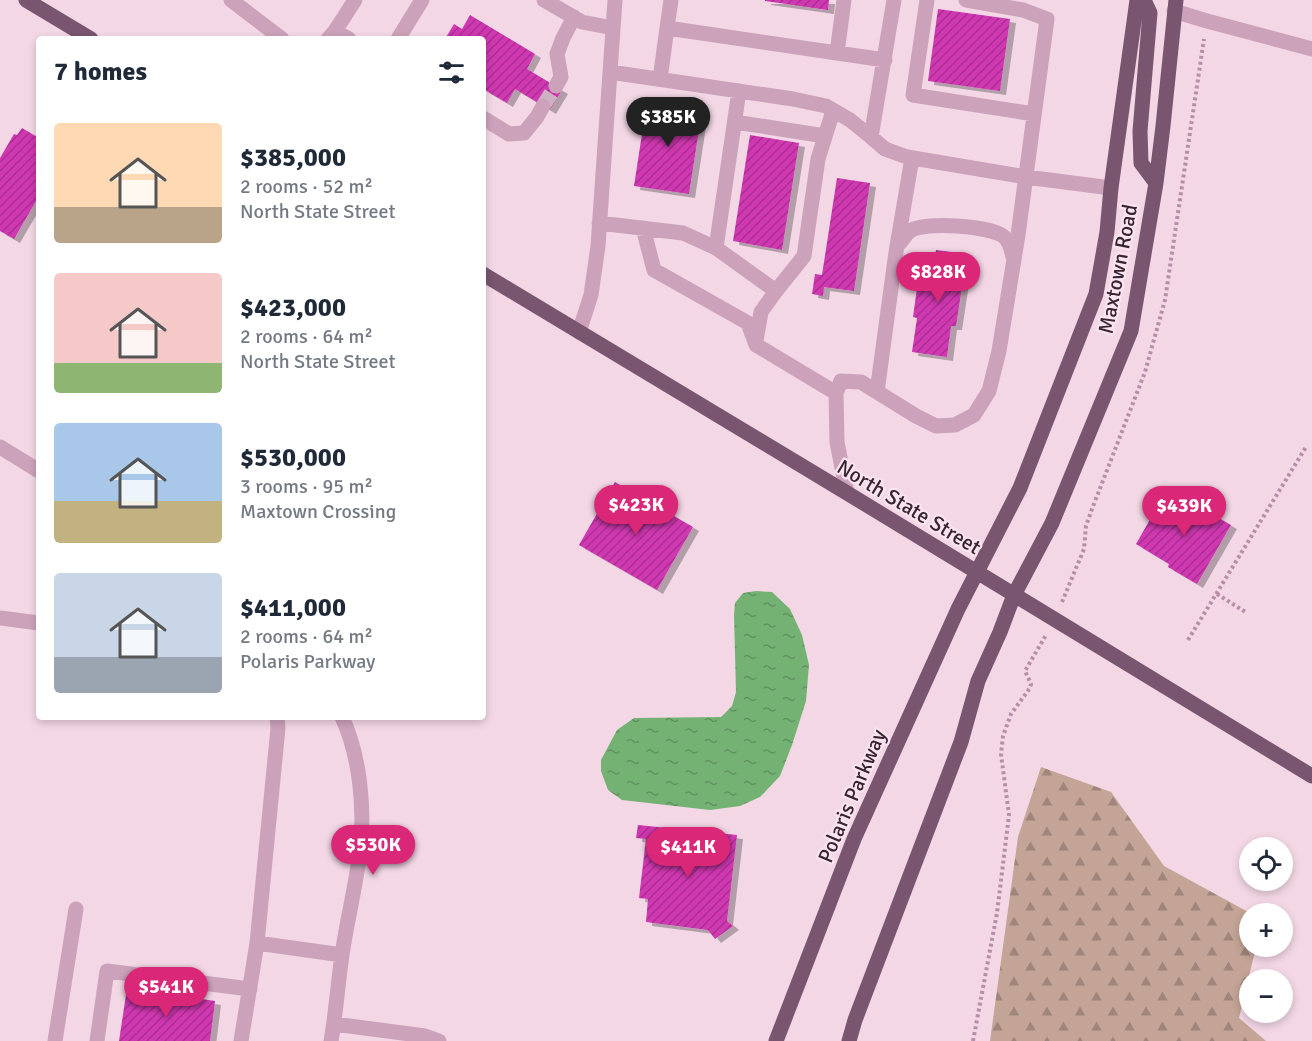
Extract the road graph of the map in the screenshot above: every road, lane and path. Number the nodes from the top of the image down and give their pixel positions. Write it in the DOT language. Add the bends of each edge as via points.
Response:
graph roads {
  1 [pos="26,0"];
  2 [pos="231,0"];
  3 [pos="355,0"];
  4 [pos="422,0"];
  5 [pos="544,0"];
  6 [pos="615,0"];
  7 [pos="671,0"];
  8 [pos="844,0"];
  9 [pos="894,0"];
  10 [pos="927,0"];
  11 [pos="966,0"];
  12 [pos="1137,0"];
  13 [pos="1144,0"];
  14 [pos="1173,4"];
  15 [pos="574,17"];
  16 [pos="613,28"];
  17 [pos="667,28"];
  18 [pos="331,35"];
  19 [pos="86,36"];
  20 [pos="278,36"];
  21 [pos="400,36"];
  22 [pos="1312,49"];
  23 [pos="837,52"];
  24 [pos="885,60"];
  25 [pos="610,72"];
  26 [pos="660,79"];
  27 [pos="556,86"];
  28 [pos="739,91"];
  29 [pos="543,106"];
  30 [pos="833,111"];
  31 [pos="1034,114"];
  32 [pos="486,120"];
  33 [pos="735,122"];
  34 [pos="825,136"];
  35 [pos="871,138"];
  36 [pos="912,158"];
  37 [pos="1026,177"];
  38 [pos="1156,183"];
  39 [pos="1111,188"];
  40 [pos="599,223"];
  41 [pos="643,228"];
  42 [pos="897,247"];
  43 [pos="716,248"];
  44 [pos="1014,260"];
  45 [pos="486,276"];
  46 [pos="776,291"];
  47 [pos="579,332"];
  48 [pos="756,345"];
  49 [pos="877,392"];
  50 [pos="836,393"];
  51 [pos="0,447"];
  52 [pos="1306,447"];
  53 [pos="36,469"];
  54 [pos="847,493"];
  55 [pos="977,573"];
  56 [pos="1217,594"];
  57 [pos="1014,595"];
  58 [pos="1247,613"];
  59 [pos="0,618"];
  60 [pos="1055,620"];
  61 [pos="36,623"];
  62 [pos="1188,640"];
  63 [pos="277,720"];
  64 [pos="343,720"];
  65 [pos="1312,776"];
  66 [pos="76,909"];
  67 [pos="257,943"];
  68 [pos="342,955"];
  69 [pos="250,989"];
  70 [pos="334,1024"];
  71 [pos="55,1041"];
  72 [pos="97,1041"];
  73 [pos="241,1041"];
  74 [pos="332,1041"];
  75 [pos="439,1041"];
  76 [pos="776,1041"];
  77 [pos="849,1041"];
  78 [pos="973,1041"];
  1 -- 19 [label="main road"];
  2 -- 20 [label="street"];
  3 -- 18 [label="street"];
  4 -- 21 [label="street"];
  5 -- 15 [label="street"];
  6 -- 16 [label="street"];
  7 -- 17 [label="street"];
  8 -- 23 [label="street"];
  9 -- 24 [label="street"];
  10 -- 31 [label="street" via="913,95"];
  11 -- 31 [label="street" via="1023,9 1047,19"];
  12 -- 39 [label="main road, Maxtown Road"];
  13 -- 38 [label="main road" via="1150,14 1141,163"];
  14 -- 22 [label="street" via="1207,21"];
  14 -- 38 [label="main road, Maxtown Road"];
  15 -- 16 [label="street"];
  15 -- 27 [label="street" via="557,54 561,77"];
  16 -- 25 [label="street"];
  17 -- 23 [label="street"];
  17 -- 26 [label="street"];
  23 -- 24 [label="street"];
  24 -- 35 [label="street"];
  25 -- 26 [label="street"];
  25 -- 40 [label="street"];
  26 -- 28 [label="street"];
  28 -- 30 [label="street" via="826,106"];
  28 -- 33 [label="street"];
  29 -- 32 [label="street" via="524,133 508,134"];
  30 -- 34 [label="street"];
  30 -- 35 [label="street"];
  31 -- 37 [label="street"];
  33 -- 34 [label="street"];
  33 -- 43 [label="street"];
  34 -- 46 [label="street" via="804,256"];
  35 -- 36 [label="street" via="885,149"];
  36 -- 37 [label="street"];
  36 -- 42 [label="street"];
  37 -- 39 [label="street"];
  37 -- 44 [label="street"];
  38 -- 57 [label="main road, Maxtown Road" via="1131,331 1052,523"];
  39 -- 55 [label="main road, Maxtown Road" via="1096,294 1020,488"];
  40 -- 41 [label="street"];
  40 -- 47 [label="street" via="591,296"];
  41 -- 43 [label="street" via="683,233"];
  41 -- 48 [label="street" via="654,270 748,323"];
  42 -- 44 [label="street" via="911,231 930,225 981,229 1002,235 1010,243"];
  42 -- 49 [label="street"];
  43 -- 46 [label="street"];
  44 -- 49 [label="street" via="989,391 974,415 955,425 936,426"];
  45 -- 47 [label="main road, North State Street"];
  46 -- 48 [label="street" via="761,312"];
  47 -- 54 [label="main road, North State Street"];
  48 -- 50 [label="street"];
  49 -- 50 [label="street" via="861,382 841,381"];
  50 -- 54 [label="street" via="837,442"];
  51 -- 53 [label="street"];
  52 -- 56 [label="path"];
  54 -- 55 [label="main road, North State Street"];
  55 -- 57 [label="main road, North State Street"];
  55 -- 76 [label="main road, Polaris Parkway" via="854,839"];
  56 -- 58 [label="path"];
  56 -- 62 [label="path"];
  57 -- 60 [label="main road, North State Street"];
  57 -- 77 [label="main road" via="978,681 961,742"];
  59 -- 61 [label="street"];
  60 -- 65 [label="main road, North State Street"];
  60 -- 78 [label="path" via="1025,671 1030,688 1011,714 1001,744 1009,815 997,913"];
  63 -- 67 [label="street"];
  64 -- 68 [label="street" via="358,771 361,808 360,850"];
  66 -- 71 [label="street"];
  67 -- 68 [label="street"];
  67 -- 69 [label="street"];
  68 -- 70 [label="street"];
  69 -- 72 [label="street" via="107,971"];
  69 -- 73 [label="street"];
  70 -- 74 [label="street"];
  70 -- 75 [label="street"];
}
